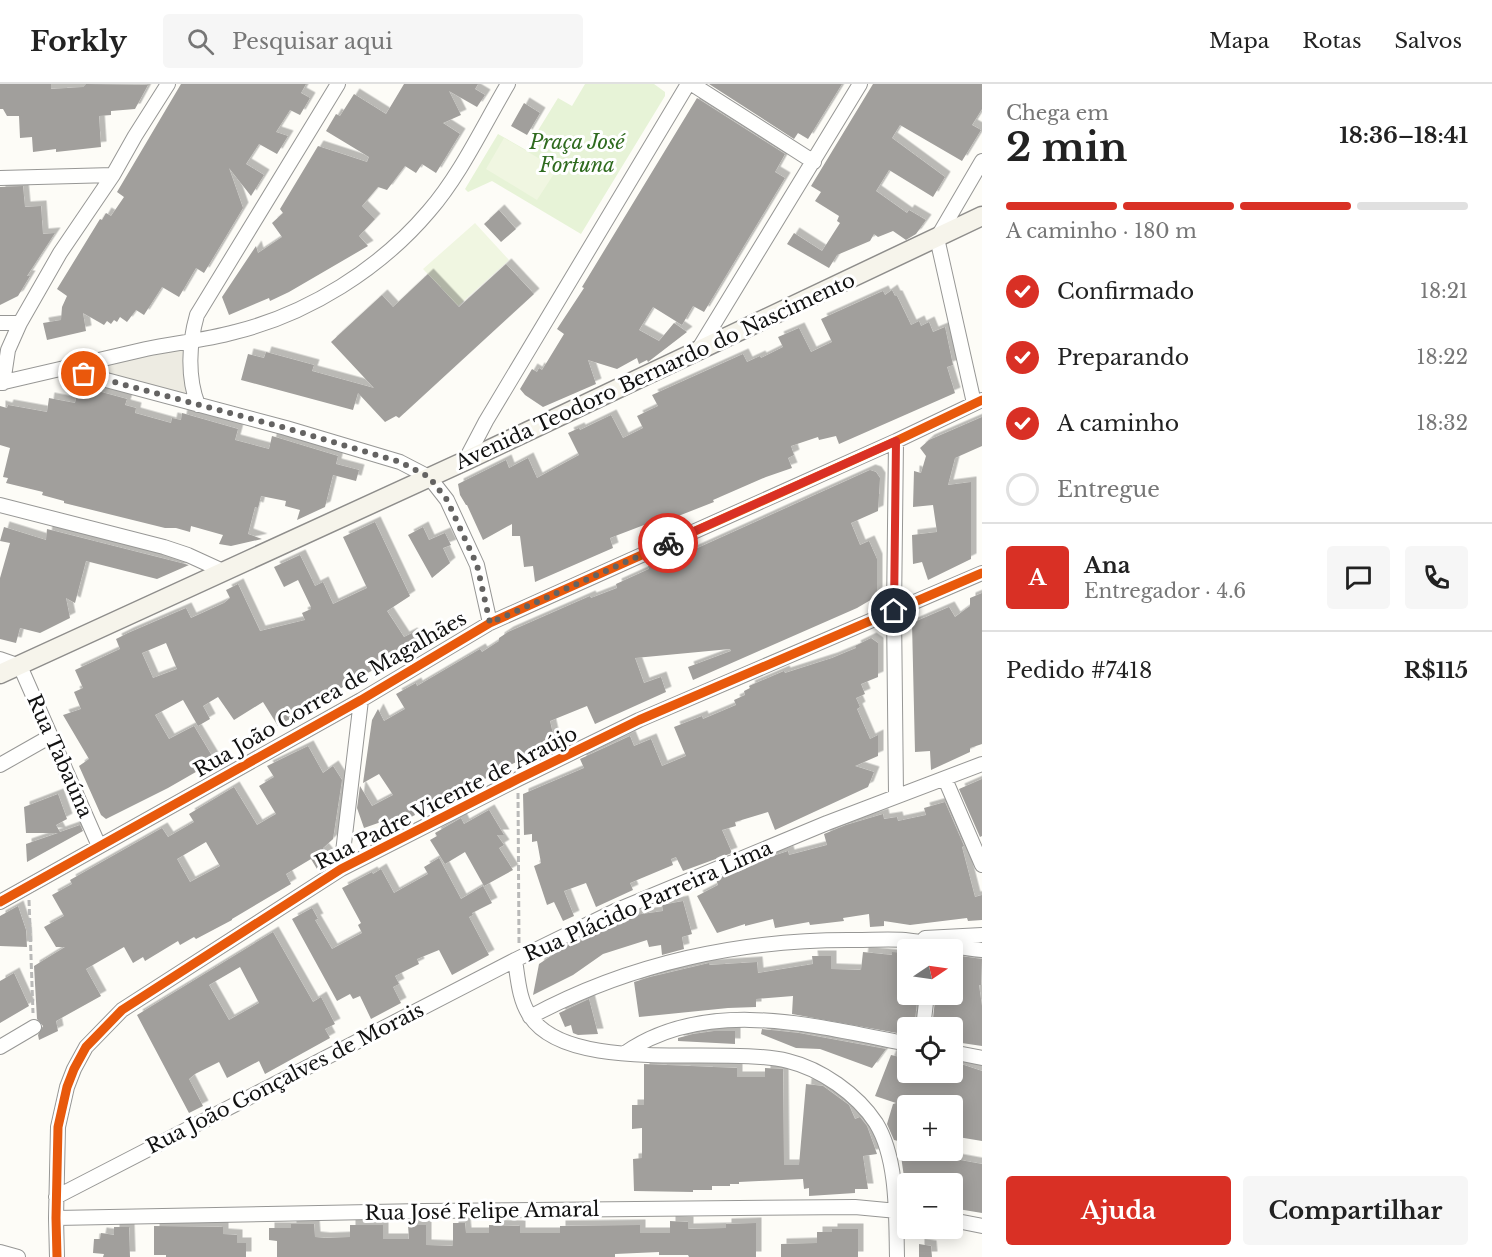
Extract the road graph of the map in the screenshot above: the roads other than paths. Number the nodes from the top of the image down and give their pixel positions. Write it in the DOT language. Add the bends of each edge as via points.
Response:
graph roads {
  1 [pos="168,84"];
  2 [pos="338,84"];
  3 [pos="508,84"];
  4 [pos="860,84"];
  5 [pos="686,85"];
  6 [pos="982,161"];
  7 [pos="814,162"];
  8 [pos="113,175"];
  9 [pos="0,178"];
  10 [pos="982,216"];
  11 [pos="937,238"];
  12 [pos="0,323"];
  13 [pos="20,323"];
  14 [pos="192,340"];
  15 [pos="698,350"];
  16 [pos="63,368"];
  17 [pos="2,383"];
  18 [pos="978,401"];
  19 [pos="198,405"];
  20 [pos="896,441"];
  21 [pos="465,461"];
  22 [pos="429,477"];
  23 [pos="0,505"];
  24 [pos="223,572"];
  25 [pos="982,573"];
  26 [pos="894,611"];
  27 [pos="490,623"];
  28 [pos="0,660"];
  29 [pos="20,666"];
  30 [pos="0,675"];
  31 [pos="361,700"];
  32 [pos="51,736"];
  33 [pos="982,764"];
  34 [pos="0,765"];
  35 [pos="945,779"];
  36 [pos="896,795"];
  37 [pos="99,846"];
  38 [pos="982,865"];
  39 [pos="342,869"];
  40 [pos="0,902"];
  41 [pos="982,935"];
  42 [pos="920,939"];
  43 [pos="897,940"];
  44 [pos="963,949"];
  45 [pos="982,951"];
  46 [pos="518,958"];
  47 [pos="530,1017"];
  48 [pos="34,1027"];
  49 [pos="897,1042"];
  50 [pos="0,1047"];
  51 [pos="625,1053"];
  52 [pos="963,1054"];
  53 [pos="982,1058"];
  54 [pos="897,1196"];
  55 [pos="56,1197"];
  56 [pos="897,1210"];
  57 [pos="56,1218"];
  58 [pos="963,1222"];
  59 [pos="982,1226"];
  60 [pos="899,1239"];
  61 [pos="0,1252"];
  62 [pos="18,1257"];
  63 [pos="57,1257"];
  64 [pos="897,1257"];
  1 -- 8 [label="street"];
  2 -- 14 [label="street" via="204,302"];
  3 -- 14 [label="street" via="450,183 429,211 407,235 348,284 298,311 235,333"];
  4 -- 7 [label="street"];
  5 -- 7 [label="street"];
  5 -- 21 [label="street"];
  6 -- 11 [label="street"];
  7 -- 15 [label="street"];
  8 -- 9 [label="street"];
  8 -- 13 [label="street" via="60,253"];
  10 -- 11 [label="street, Avenida Teodoro Bernardo do Nascimento"];
  11 -- 15 [label="street, Avenida Teodoro Bernardo do Nascimento"];
  11 -- 18 [label="street"];
  12 -- 13 [label="street"];
  13 -- 17 [label="street" via="8,350"];
  14 -- 16 [label="street"];
  14 -- 19 [label="street" via="192,385"];
  15 -- 21 [label="street, Avenida Teodoro Bernardo do Nascimento"];
  16 -- 17 [label="street"];
  16 -- 19 [label="street"];
  18 -- 20 [label="street, Rua João Correa de Magalhães"];
  19 -- 22 [label="street" via="389,458"];
  20 -- 26 [label="street"];
  20 -- 27 [label="street, Rua João Correa de Magalhães"];
  21 -- 22 [label="street, Avenida Teodoro Bernardo do Nascimento"];
  22 -- 24 [label="street, Avenida Teodoro Bernardo do Nascimento"];
  22 -- 27 [label="street" via="447,500 477,565"];
  23 -- 24 [label="street" via="164,547"];
  24 -- 29 [label="street, Avenida Teodoro Bernardo do Nascimento"];
  25 -- 26 [label="street, Rua Padre Vicente de Araújo"];
  26 -- 36 [label="street"];
  26 -- 39 [label="street, Rua Padre Vicente de Araújo" via="639,720"];
  27 -- 31 [label="street, Rua João Correa de Magalhães"];
  28 -- 29 [label="street"];
  29 -- 30 [label="street, Avenida Teodoro Bernardo do Nascimento"];
  29 -- 32 [label="street, Rua Tabaúna"];
  31 -- 37 [label="street, Rua João Correa de Magalhães"];
  31 -- 39 [label="street"];
  32 -- 34 [label="street"];
  32 -- 37 [label="street, Rua Tabaúna"];
  33 -- 35 [label="street, Rua Plácido Parreira Lima"];
  35 -- 36 [label="street, Rua Plácido Parreira Lima"];
  35 -- 38 [label="street"];
  36 -- 46 [label="street, Rua Plácido Parreira Lima" via="615,911"];
  37 -- 40 [label="street, Rua João Correa de Magalhães"];
  39 -- 55 [label="street, Rua Padre Vicente de Araújo" via="122,1010 86,1047 67,1087 58,1127"];
  41 -- 42 [label="street"];
  43 -- 47 [label="street" via="768,943 709,952 618,977"];
  44 -- 45 [label="street"];
  46 -- 47 [label="street, Rua Plácido Parreira Lima" via="523,1001"];
  46 -- 55 [label="street, Rua João Gonçalves de Morais"];
  47 -- 51 [label="street, Rua Plácido Parreira Lima" via="555,1039 575,1047"];
  48 -- 50 [label="street"];
  49 -- 51 [label="street" via="750,1019 675,1028 643,1040"];
  51 -- 54 [label="street, Rua Plácido Parreira Lima" via="760,1057 810,1068 858,1103 876,1124"];
  52 -- 53 [label="street"];
  55 -- 57 [label="street, Rua Padre Vicente de Araújo"];
  56 -- 57 [label="street, Rua José Felipe Amaral" via="446,1211"];
  57 -- 63 [label="street, Rua Padre Vicente de Araújo"];
  58 -- 59 [label="street"];
  60 -- 64 [label="street, Rua Plácido Parreira Lima"];
  61 -- 62 [label="street"];
}
